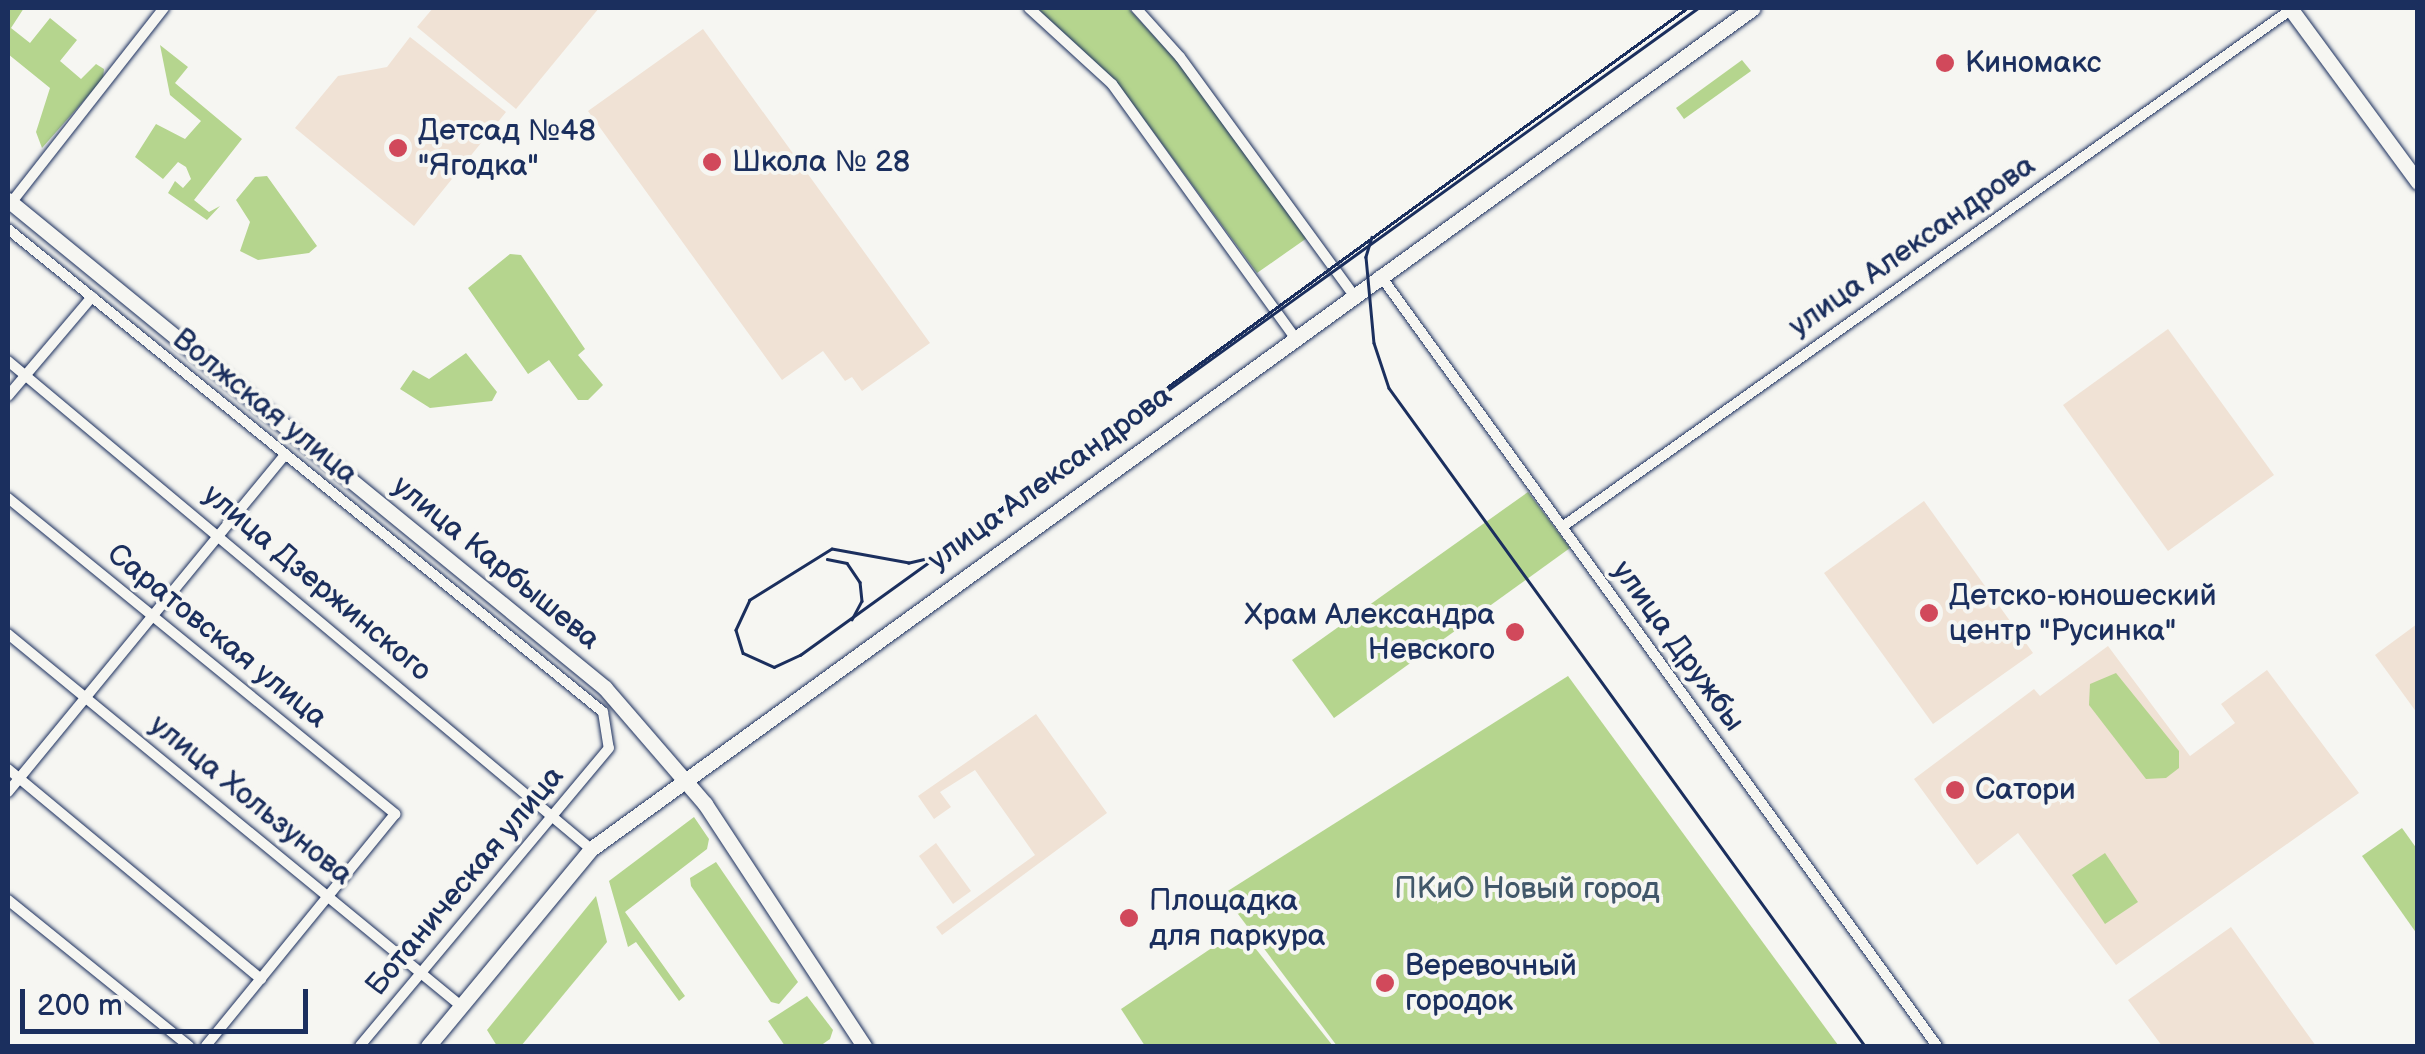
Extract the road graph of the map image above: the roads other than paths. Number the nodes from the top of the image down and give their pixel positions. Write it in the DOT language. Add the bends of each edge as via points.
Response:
graph roads {
  1 [pos="164,8"];
  2 [pos="1029,8"];
  3 [pos="1136,8"];
  4 [pos="1753,8"];
  5 [pos="2291,8"];
  6 [pos="2418,182"];
  7 [pos="9,201"];
  8 [pos="8,229"];
  9 [pos="1380,275"];
  10 [pos="1354,294"];
  11 [pos="92,297"];
  12 [pos="1294,336"];
  13 [pos="8,361"];
  14 [pos="24,375"];
  15 [pos="8,396"];
  16 [pos="284,456"];
  17 [pos="8,498"];
  18 [pos="1562,527"];
  19 [pos="220,534"];
  20 [pos="152,616"];
  21 [pos="8,634"];
  22 [pos="86,697"];
  23 [pos="609,748"];
  24 [pos="8,769"];
  25 [pos="19,778"];
  26 [pos="686,778"];
  27 [pos="8,792"];
  28 [pos="554,812"];
  29 [pos="592,849"];
  30 [pos="328,896"];
  31 [pos="8,900"];
  32 [pos="423,974"];
  33 [pos="261,979"];
  34 [pos="461,1006"];
  35 [pos="189,1046"];
  36 [pos="206,1046"];
  37 [pos="360,1046"];
  38 [pos="428,1046"];
  39 [pos="864,1046"];
  40 [pos="1937,1046"];
  1 -- 7 [label="street"];
  2 -- 12 [label="street" via="1112,84"];
  3 -- 10 [label="street" via="1180,57"];
  4 -- 9 [label="main road, улица Александрова"];
  5 -- 6 [label="main road"];
  5 -- 18 [label="street, улица Александрова"];
  7 -- 26 [label="main road, улица Карбышева" via="562,652"];
  8 -- 11 [label="street, Волжская улица"];
  9 -- 10 [label="main road, улица Александрова"];
  9 -- 18 [label="street, улица Дружбы"];
  10 -- 12 [label="main road, улица Александрова"];
  11 -- 14 [label="street"];
  11 -- 16 [label="street, Волжская улица"];
  12 -- 26 [label="main road, улица Александрова"];
  13 -- 14 [label="street, улица Дзержинского"];
  14 -- 15 [label="street"];
  14 -- 19 [label="street, улица Дзержинского"];
  16 -- 19 [label="street"];
  16 -- 23 [label="street, Волжская улица" via="603,712"];
  17 -- 20 [label="street, Саратовская улица"];
  18 -- 40 [label="street, улица Дружбы"];
  19 -- 20 [label="street"];
  19 -- 28 [label="street, улица Дзержинского"];
  20 -- 22 [label="street"];
  20 -- 30 [label="street, Саратовская улица" via="396,814"];
  21 -- 22 [label="street, улица Хользунова"];
  22 -- 25 [label="street"];
  22 -- 30 [label="street, улица Хользунова"];
  23 -- 28 [label="street, Ботаническая улица"];
  24 -- 25 [label="street"];
  25 -- 27 [label="street"];
  25 -- 33 [label="street"];
  26 -- 29 [label="main road, улица Александрова"];
  26 -- 39 [label="main road, улица Карбышева"];
  28 -- 29 [label="street, улица Дзержинского"];
  28 -- 32 [label="street, Ботаническая улица"];
  29 -- 34 [label="main road, улица Александрова"];
  30 -- 32 [label="street, улица Хользунова"];
  30 -- 33 [label="street"];
  31 -- 35 [label="street"];
  32 -- 34 [label="street, улица Хользунова"];
  32 -- 37 [label="street, Ботаническая улица"];
  33 -- 36 [label="street"];
  34 -- 38 [label="main road, улица Александрова"];
}
